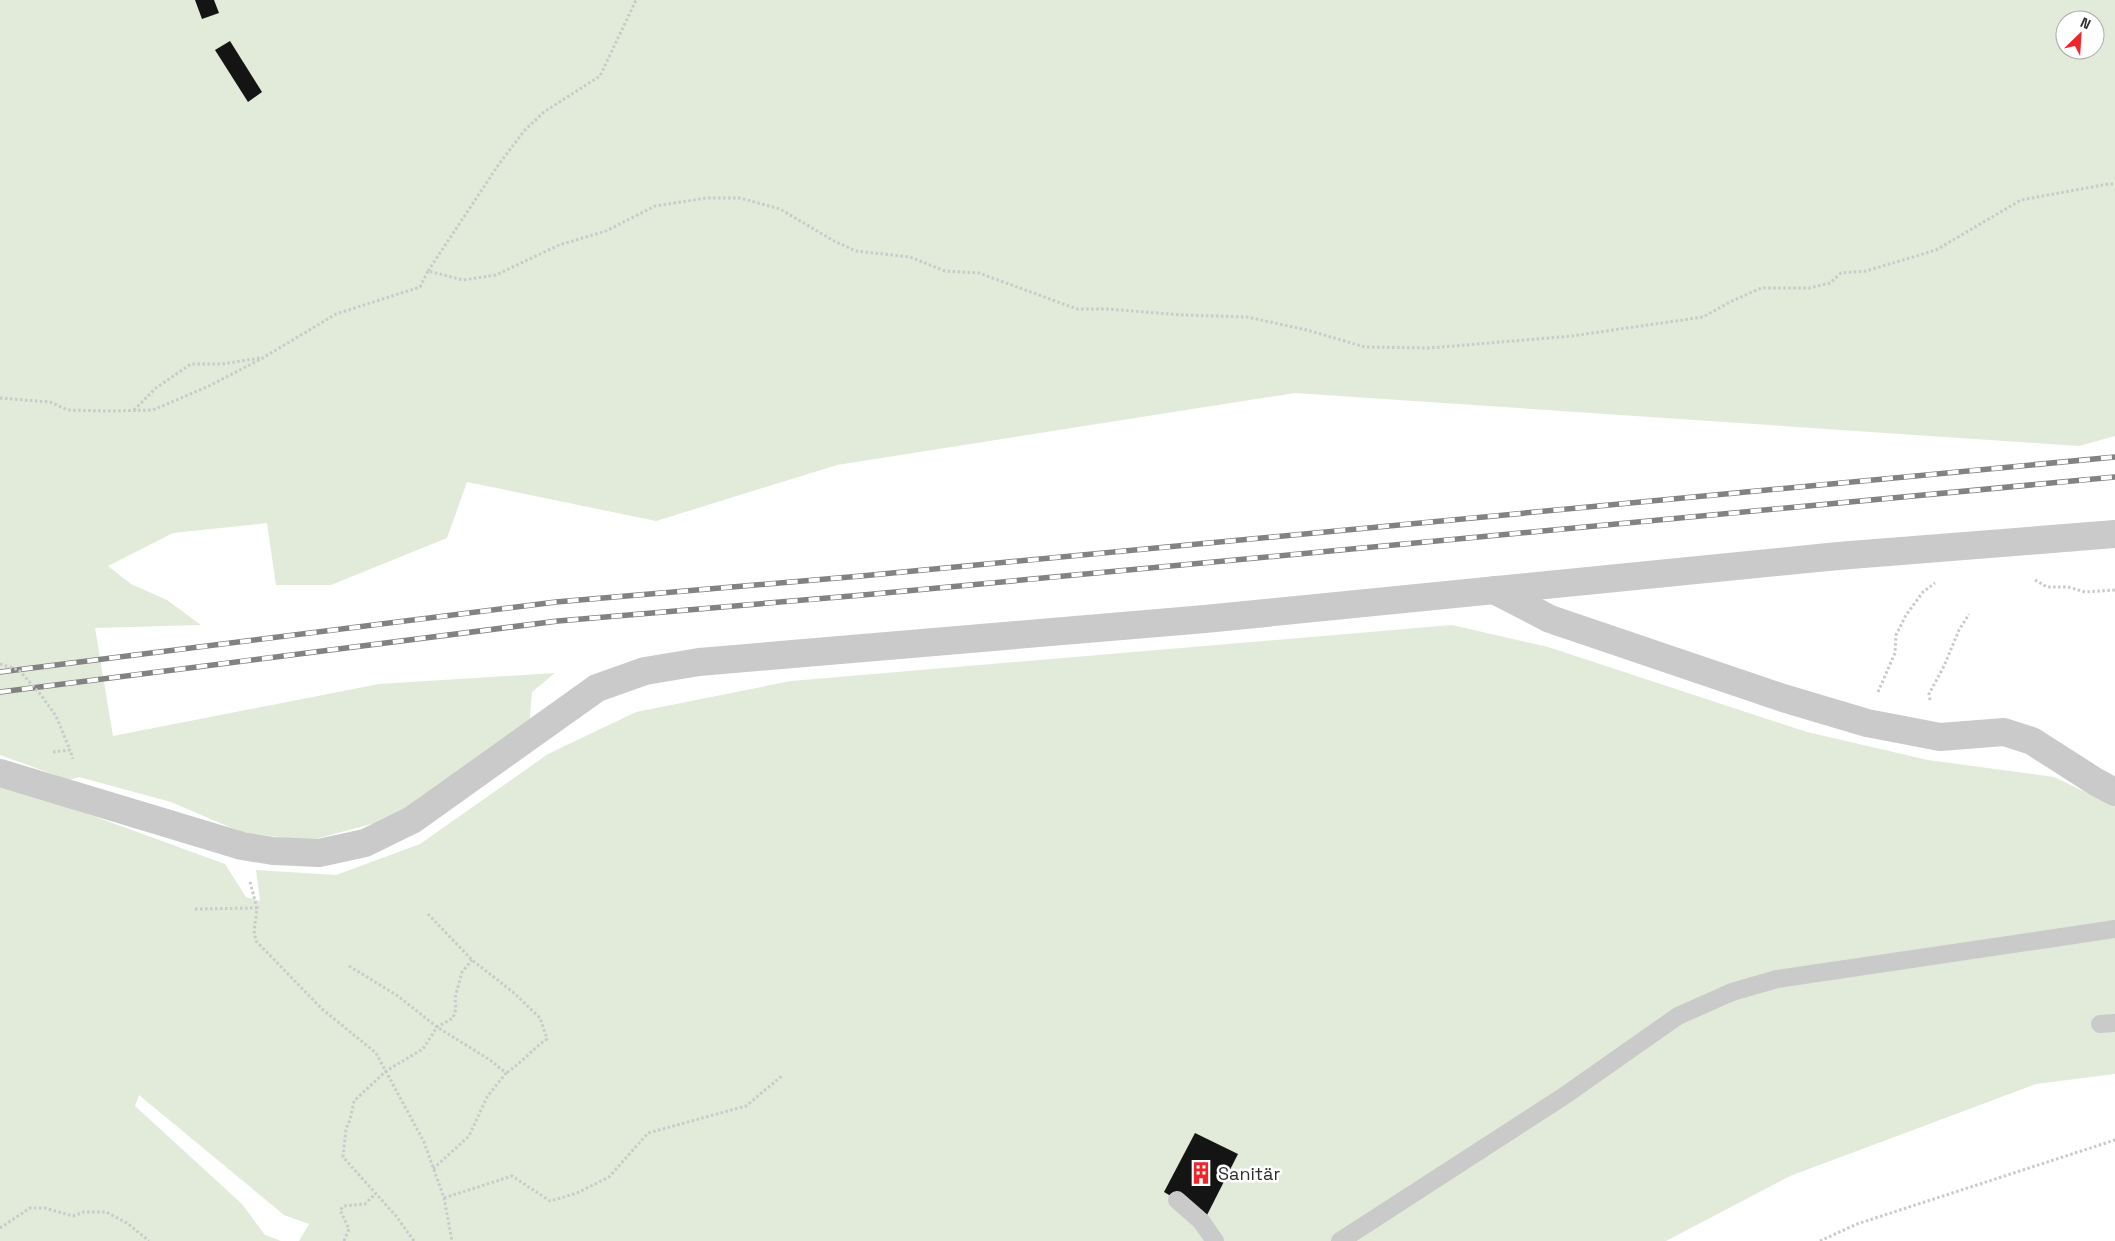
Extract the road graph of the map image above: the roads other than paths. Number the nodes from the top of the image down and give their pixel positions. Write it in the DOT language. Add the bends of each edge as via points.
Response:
graph roads {
  1 [pos="2115,534"];
  2 [pos="1494,590"];
  3 [pos="0,773"];
  4 [pos="2115,792"];
  5 [pos="2115,929"];
  6 [pos="1177,1200"];
  7 [pos="1215,1241"];
  8 [pos="1340,1241"];
  1 -- 2 [label="street" via="1838,556"];
  2 -- 3 [label="street" via="1205,619 699,662 645,671 597,688 412,820 365,843 319,854 242,846"];
  2 -- 4 [label="street" via="1550,619 1867,723 1940,737 2004,732 2032,740"];
  5 -- 8 [label="lane" via="1777,979 1732,992 1678,1016 1564,1096"];
  6 -- 7 [label="lane" via="1201,1221"];
}
